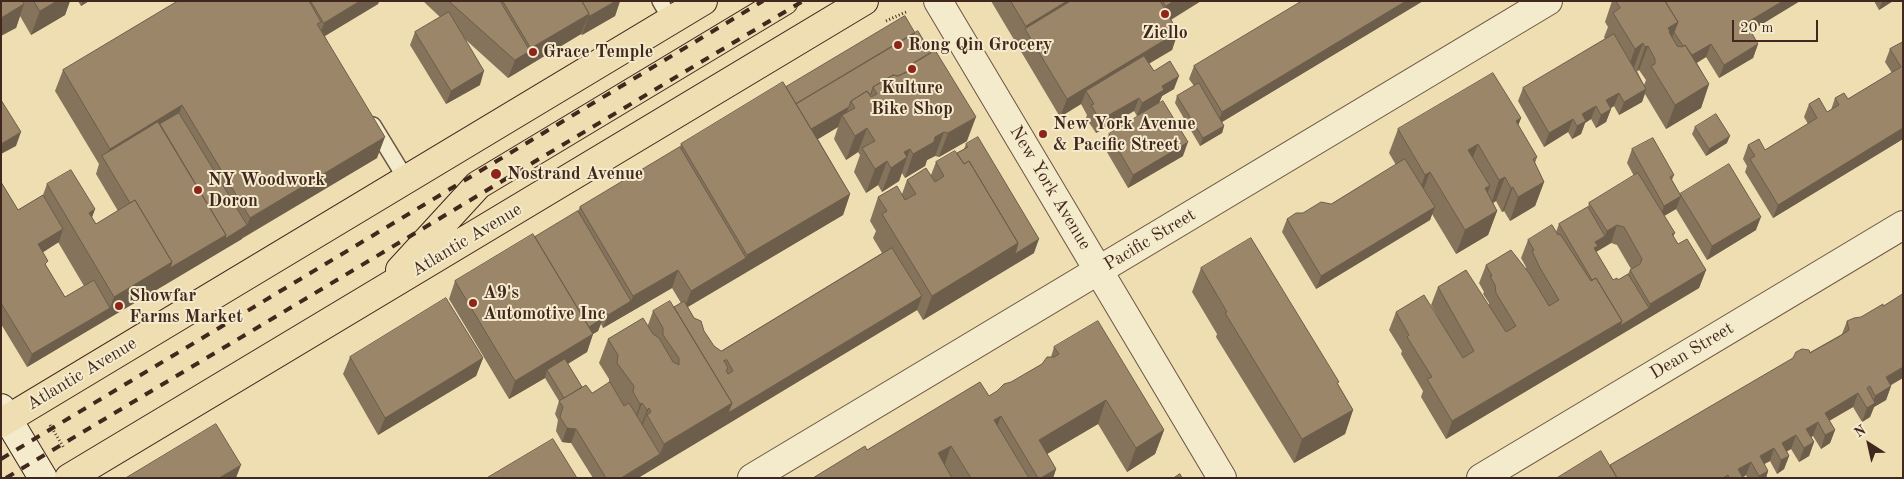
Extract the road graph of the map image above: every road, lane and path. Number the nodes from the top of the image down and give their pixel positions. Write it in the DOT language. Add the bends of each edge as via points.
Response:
graph roads {
  1 [pos="703,1"];
  2 [pos="784,1"];
  3 [pos="864,1"];
  4 [pos="938,1"];
  5 [pos="1548,1"];
  6 [pos="665,11"];
  7 [pos="906,12"];
  8 [pos="882,22"];
  9 [pos="367,115"];
  10 [pos="406,180"];
  11 [pos="1903,225"];
  12 [pos="1099,270"];
  13 [pos="381,292"];
  14 [pos="3,417"];
  15 [pos="48,422"];
  16 [pos="68,465"];
  17 [pos="43,478"];
  18 [pos="752,478"];
  19 [pos="1222,478"];
  20 [pos="1481,478"];
  1 -- 6 [label="main road, Atlantic Avenue"];
  2 -- 13 [label="main road" via="478,185"];
  3 -- 13 [label="main road, Atlantic Avenue"];
  4 -- 12 [label="street, New York Avenue"];
  5 -- 12 [label="street, Pacific Street"];
  6 -- 10 [label="main road, Atlantic Avenue"];
  7 -- 8 [label="path"];
  9 -- 10 [label="lane"];
  10 -- 14 [label="main road, Atlantic Avenue"];
  11 -- 20 [label="street, Dean Street"];
  12 -- 18 [label="street, Pacific Street"];
  12 -- 19 [label="street, New York Avenue"];
  13 -- 16 [label="main road, Atlantic Avenue"];
  14 -- 17 [label="street"];
  15 -- 16 [label="path"];
}
